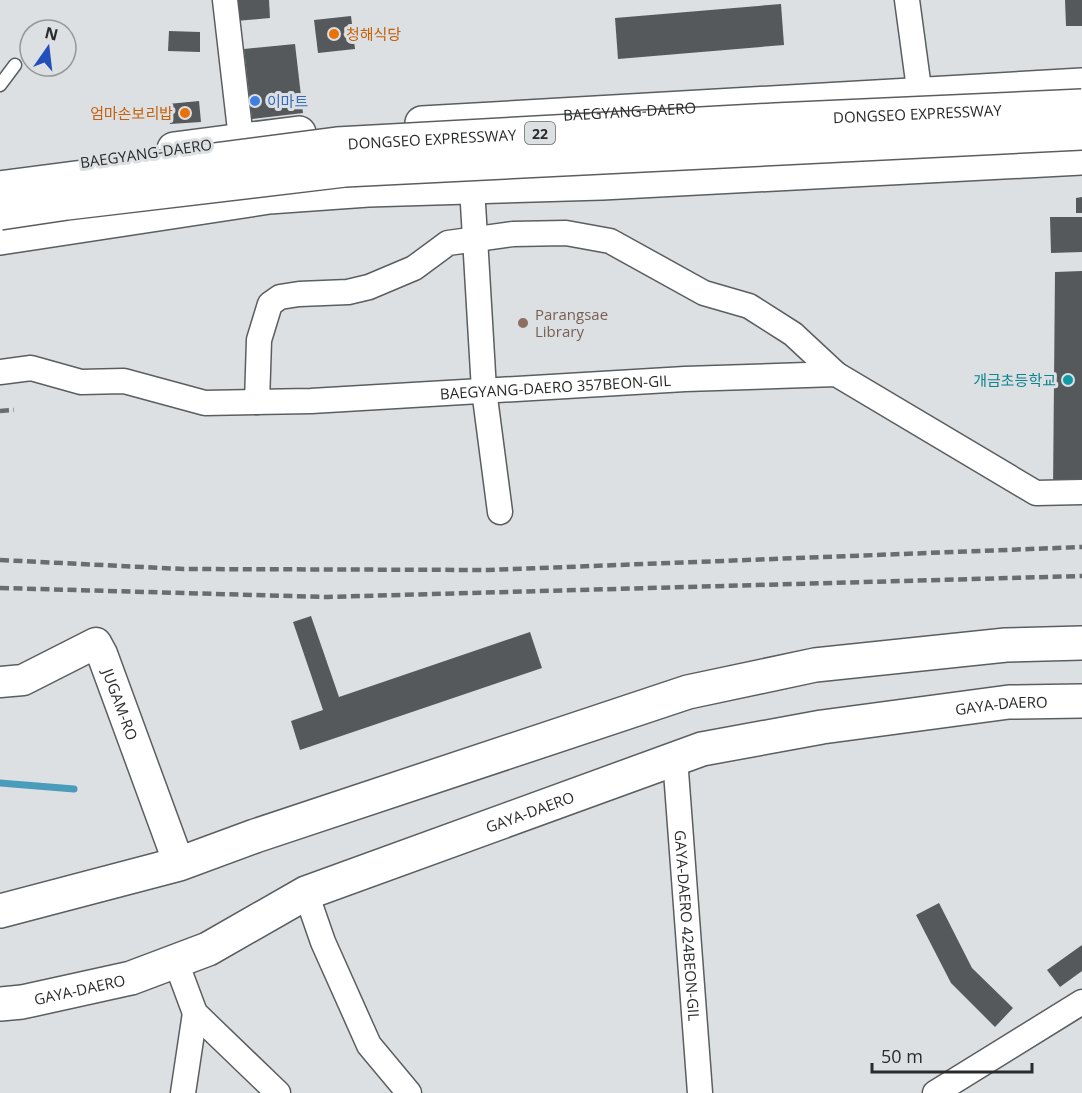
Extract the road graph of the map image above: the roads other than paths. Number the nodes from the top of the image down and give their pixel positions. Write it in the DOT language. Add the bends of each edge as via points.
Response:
graph roads {
  1 [pos="225,0"];
  2 [pos="907,0"];
  3 [pos="15,65"];
  4 [pos="0,85"];
  5 [pos="1082,85"];
  6 [pos="919,93"];
  7 [pos="1082,106"];
  8 [pos="1082,133"];
  9 [pos="241,140"];
  10 [pos="1082,158"];
  11 [pos="929,165"];
  12 [pos="0,173"];
  13 [pos="472,187"];
  14 [pos="0,188"];
  15 [pos="247,200"];
  16 [pos="0,213"];
  17 [pos="0,238"];
  18 [pos="474,240"];
  19 [pos="0,372"];
  20 [pos="836,374"];
  21 [pos="483,390"];
  22 [pos="257,402"];
  23 [pos="1082,492"];
  24 [pos="500,512"];
  25 [pos="1082,643"];
  26 [pos="0,682"];
  27 [pos="1082,701"];
  28 [pos="675,758"];
  29 [pos="179,864"];
  30 [pos="306,893"];
  31 [pos="0,911"];
  32 [pos="176,962"];
  33 [pos="1082,1002"];
  34 [pos="0,1004"];
  35 [pos="195,1013"];
  36 [pos="183,1093"];
  37 [pos="278,1093"];
  38 [pos="409,1093"];
  39 [pos="700,1093"];
  40 [pos="935,1093"];
  1 -- 9 [label="street"];
  2 -- 6 [label="street"];
  3 -- 4 [label="lane"];
  5 -- 6 [label="main road, BAEGYANG-DAERO"];
  6 -- 9 [label="main road, BAEGYANG-DAERO" via="361,127"];
  6 -- 11 [label="street"];
  7 -- 14 [label="main road, DONGSEO EXPRESSWAY / 22, bridge" via="337,144"];
  8 -- 16 [label="main road, DONGSEO EXPRESSWAY / 22, bridge" via="345,170"];
  9 -- 12 [label="main road, BAEGYANG-DAERO"];
  9 -- 15 [label="street"];
  10 -- 11 [label="main road"];
  11 -- 13 [label="main road"];
  13 -- 15 [label="main road" via="368,190"];
  13 -- 18 [label="street"];
  15 -- 17 [label="main road"];
  18 -- 20 [label="street" via="513,234 566,233 609,241 704,293 748,306 793,334"];
  18 -- 21 [label="street"];
  18 -- 22 [label="street" via="448,243 414,268 369,287 280,297 270,304 259,340"];
  19 -- 22 [label="street, BAEGYANG-DAERO 357BEON-GIL" via="32,368 81,382 124,381 205,403"];
  20 -- 21 [label="street, BAEGYANG-DAERO 357BEON-GIL"];
  20 -- 23 [label="street" via="1036,493"];
  21 -- 22 [label="street, BAEGYANG-DAERO 357BEON-GIL"];
  21 -- 24 [label="street"];
  25 -- 29 [label="main road" via="1006,645 815,665 688,692"];
  26 -- 29 [label="street, JUGAM-RO" via="23,680 96,643"];
  27 -- 28 [label="main road, GAYA-DAERO" via="1009,702 834,725 709,747"];
  28 -- 30 [label="main road, GAYA-DAERO"];
  28 -- 39 [label="street, GAYA-DAERO 424BEON-GIL"];
  29 -- 31 [label="main road"];
  30 -- 32 [label="main road, GAYA-DAERO" via="208,949"];
  30 -- 38 [label="street" via="323,942 369,1045"];
  32 -- 34 [label="main road, GAYA-DAERO" via="131,978"];
  32 -- 35 [label="street"];
  33 -- 40 [label="street"];
  35 -- 36 [label="street"];
  35 -- 37 [label="street"];
}
